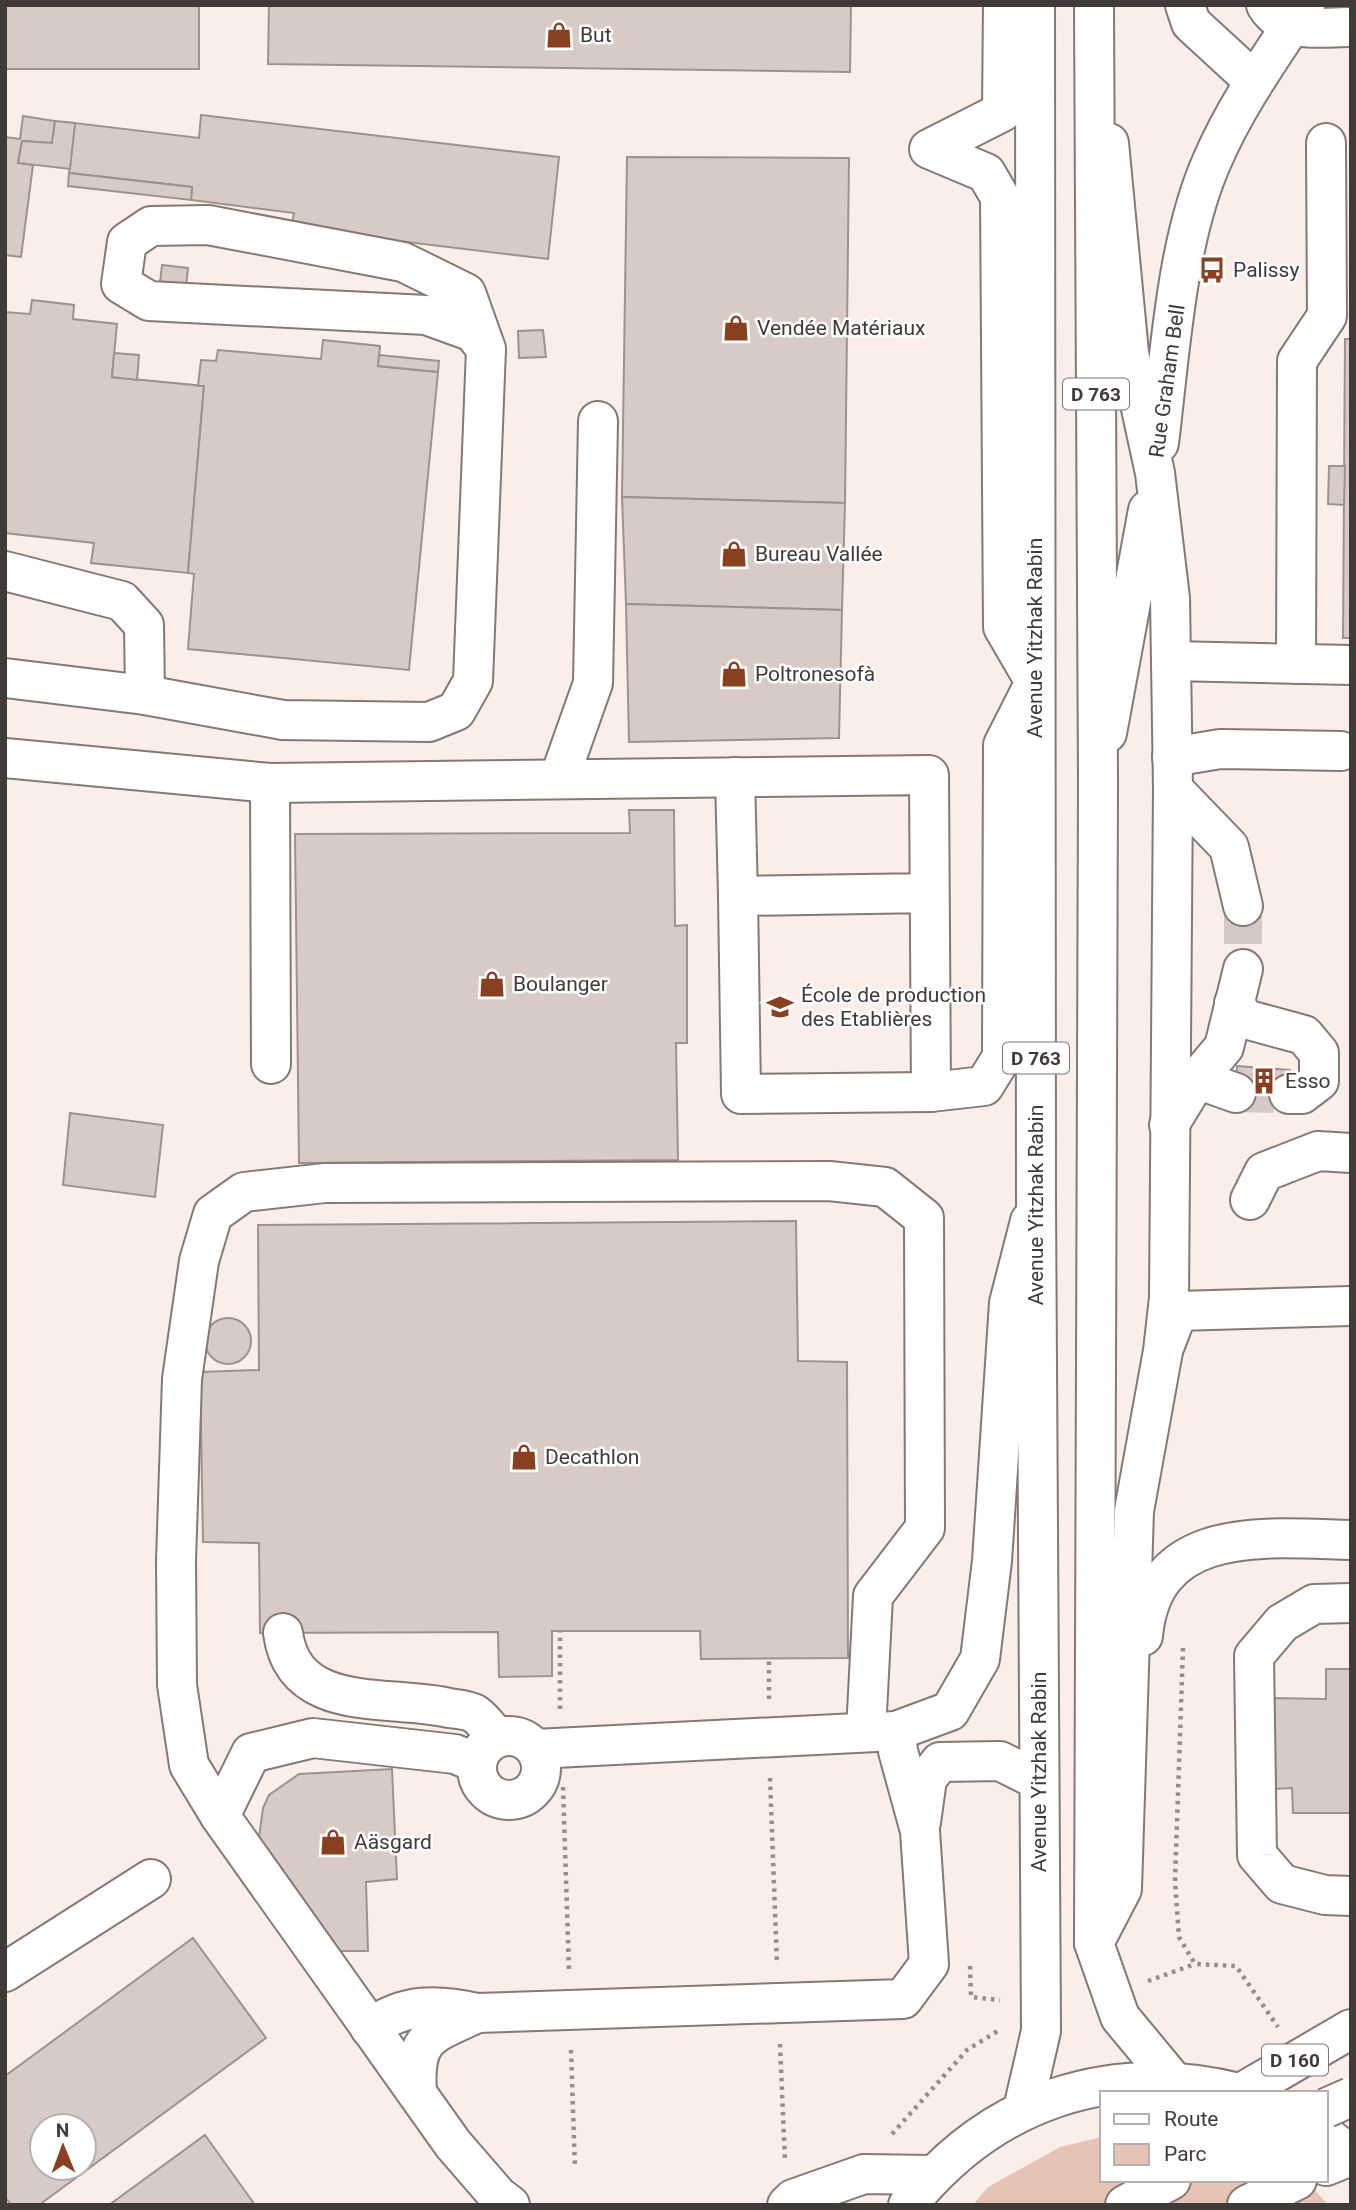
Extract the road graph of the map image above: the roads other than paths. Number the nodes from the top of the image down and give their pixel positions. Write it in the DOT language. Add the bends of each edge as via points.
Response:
graph roads {
  1 [pos="1003,5"];
  2 [pos="1035,5"];
  3 [pos="1095,5"];
  4 [pos="1185,5"];
  5 [pos="1287,13"];
  6 [pos="1351,27"];
  7 [pos="1254,81"];
  8 [pos="1326,143"];
  9 [pos="1339,316"];
  10 [pos="486,349"];
  11 [pos="598,421"];
  12 [pos="1155,473"];
  13 [pos="5,571"];
  14 [pos="1171,661"];
  15 [pos="1296,664"];
  16 [pos="1351,665"];
  17 [pos="5,678"];
  18 [pos="1035,682"];
  19 [pos="145,695"];
  20 [pos="1341,751"];
  21 [pos="5,758"];
  22 [pos="1172,773"];
  23 [pos="735,776"];
  24 [pos="559,779"];
  25 [pos="270,783"];
  26 [pos="1098,783"];
  27 [pos="929,893"];
  28 [pos="738,896"];
  29 [pos="1242,906"];
  30 [pos="271,1064"];
  31 [pos="1197,1079"];
  32 [pos="931,1092"];
  33 [pos="1236,1093"];
  34 [pos="1289,1094"];
  35 [pos="1169,1125"];
  36 [pos="1351,1153"];
  37 [pos="1036,1198"];
  38 [pos="1250,1200"];
  39 [pos="1169,1242"];
  40 [pos="1351,1306"];
  41 [pos="1250,1307"];
  42 [pos="1163,1351"];
  43 [pos="1351,1540"];
  44 [pos="1351,1603"];
  45 [pos="284,1633"];
  46 [pos="867,1732"];
  47 [pos="549,1749"];
  48 [pos="487,1751"];
  49 [pos="1038,1780"];
  50 [pos="220,1816"];
  51 [pos="920,1831"];
  52 [pos="151,1879"];
  53 [pos="1122,1889"];
  54 [pos="1351,1896"];
  55 [pos="1094,1943"];
  56 [pos="5,1972"];
  57 [pos="477,2013"];
  58 [pos="370,2028"];
  59 [pos="1351,2029"];
  60 [pos="1173,2081"];
  61 [pos="1229,2091"];
  62 [pos="1243,2091"];
  63 [pos="417,2093"];
  64 [pos="1351,2097"];
  65 [pos="1328,2107"];
  66 [pos="1023,2109"];
  67 [pos="1328,2138"];
  68 [pos="1351,2155"];
  69 [pos="1328,2165"];
  70 [pos="932,2175"];
  71 [pos="1167,2182"];
  72 [pos="1293,2182"];
  73 [pos="510,2205"];
  74 [pos="787,2205"];
  75 [pos="908,2205"];
  76 [pos="1125,2205"];
  77 [pos="1247,2205"];
  1 -- 18 [label="main road" via="1002,112 929,149 986,173 1000,197 1003,627"];
  2 -- 18 [label="main road, Avenue Yitzhak Rabin / D 763"];
  3 -- 12 [label="main road" via="1129,353"];
  3 -- 26 [label="main road, D 763"];
  4 -- 7 [label="main road" via="1191,23"];
  5 -- 6 [label="main road"];
  5 -- 7 [label="main road, Rue Graham Bell"];
  7 -- 12 [label="main road, Rue Graham Bell" via="1211,162 1184,256"];
  8 -- 9 [label="main road"];
  9 -- 15 [label="main road" via="1297,361"];
  10 -- 10 [label="main road" via="466,293 403,262 208,225 151,226 127,242 121,284 149,301 426,315 473,332"];
  10 -- 19 [label="main road" via="473,681 456,711 429,722 283,720"];
  11 -- 24 [label="main road" via="593,683"];
  12 -- 14 [label="main road" via="1170,598"];
  12 -- 26 [label="main road, Rue Graham Bell"];
  13 -- 19 [label="main road" via="122,601 144,625"];
  14 -- 15 [label="main road"];
  14 -- 22 [label="main road"];
  15 -- 16 [label="main road"];
  17 -- 19 [label="main road"];
  18 -- 32 [label="main road" via="1003,745 1002,1057 984,1086"];
  18 -- 37 [label="main road, Avenue Yitzhak Rabin / D 763"];
  20 -- 22 [label="main road" via="1220,749"];
  21 -- 25 [label="main road"];
  22 -- 29 [label="main road" via="1229,847"];
  22 -- 35 [label="main road"];
  23 -- 24 [label="main road"];
  23 -- 27 [label="main road" via="929,775"];
  23 -- 28 [label="main road"];
  24 -- 25 [label="main road"];
  25 -- 30 [label="main road"];
  26 -- 55 [label="main road, D 763"];
  27 -- 28 [label="main road"];
  27 -- 32 [label="main road"];
  28 -- 32 [label="main road" via="741,1094"];
  31 -- 33 [label="main road"];
  31 -- 34 [label="main road" via="1224,1047 1239,986 1245,1019 1304,1035 1319,1053 1319,1081 1302,1094"];
  31 -- 35 [label="main road"];
  35 -- 39 [label="main road"];
  36 -- 38 [label="main road" via="1318,1151 1264,1172"];
  37 -- 46 [label="main road" via="1009,1303 992,1561 980,1659 950,1711"];
  37 -- 49 [label="main road, Avenue Yitzhak Rabin / D 763"];
  39 -- 41 [label="main road" via="1170,1267 1190,1290"];
  39 -- 42 [label="main road"];
  40 -- 41 [label="main road"];
  41 -- 42 [label="main road" via="1178,1311"];
  42 -- 53 [label="main road" via="1134,1511"];
  43 -- 53 [label="main road" via="1235,1540 1186,1557 1162,1576 1144,1624"];
  44 -- 54 [label="main road" via="1314,1604 1282,1623 1254,1656 1257,1855 1282,1884"];
  45 -- 48 [label="main road" via="293,1667 316,1688 475,1714"];
  46 -- 47 [label="main road"];
  46 -- 50 [label="main road" via="873,1596 925,1528 924,1218 885,1186 829,1181 325,1183 244,1192 213,1214 198,1261 182,1379 177,1483 177,1685 189,1765"];
  46 -- 51 [label="main road" via="898,1751"];
  47 -- 48 [label="main road" via="519,1737"];
  47 -- 48 [label="main road" via="540,1758 540,1778 528,1795 509,1801 488,1793 477,1775"];
  48 -- 50 [label="main road" via="455,1754 313,1738 251,1753"];
  49 -- 51 [label="main road" via="1000,1761 940,1762 927,1779"];
  49 -- 66 [label="main road, Avenue Yitzhak Rabin / D 763" via="1041,2031"];
  50 -- 58 [label="main road"];
  51 -- 57 [label="main road" via="929,1964 904,1998"];
  52 -- 56 [label="main road"];
  53 -- 55 [label="main road"];
  55 -- 60 [label="main road, D 763" via="1121,2017"];
  57 -- 58 [label="main road" via="442,2005 407,2008"];
  57 -- 63 [label="main road" via="429,2036 415,2062"];
  58 -- 63 [label="main road"];
  59 -- 62 [label="main road, D 160"];
  60 -- 61 [label="main road"];
  60 -- 66 [label="main road" via="1122,2082 1071,2091"];
  63 -- 73 [label="main road" via="453,2144"];
  64 -- 65 [label="main road, D 160, bridge"];
  66 -- 70 [label="main road" via="975,2138"];
  67 -- 68 [label="main road"];
  68 -- 69 [label="main road"];
  70 -- 74 [label="main road" via="864,2174"];
  70 -- 75 [label="main road"];
  71 -- 76 [label="main road"];
  72 -- 77 [label="main road"];
}
